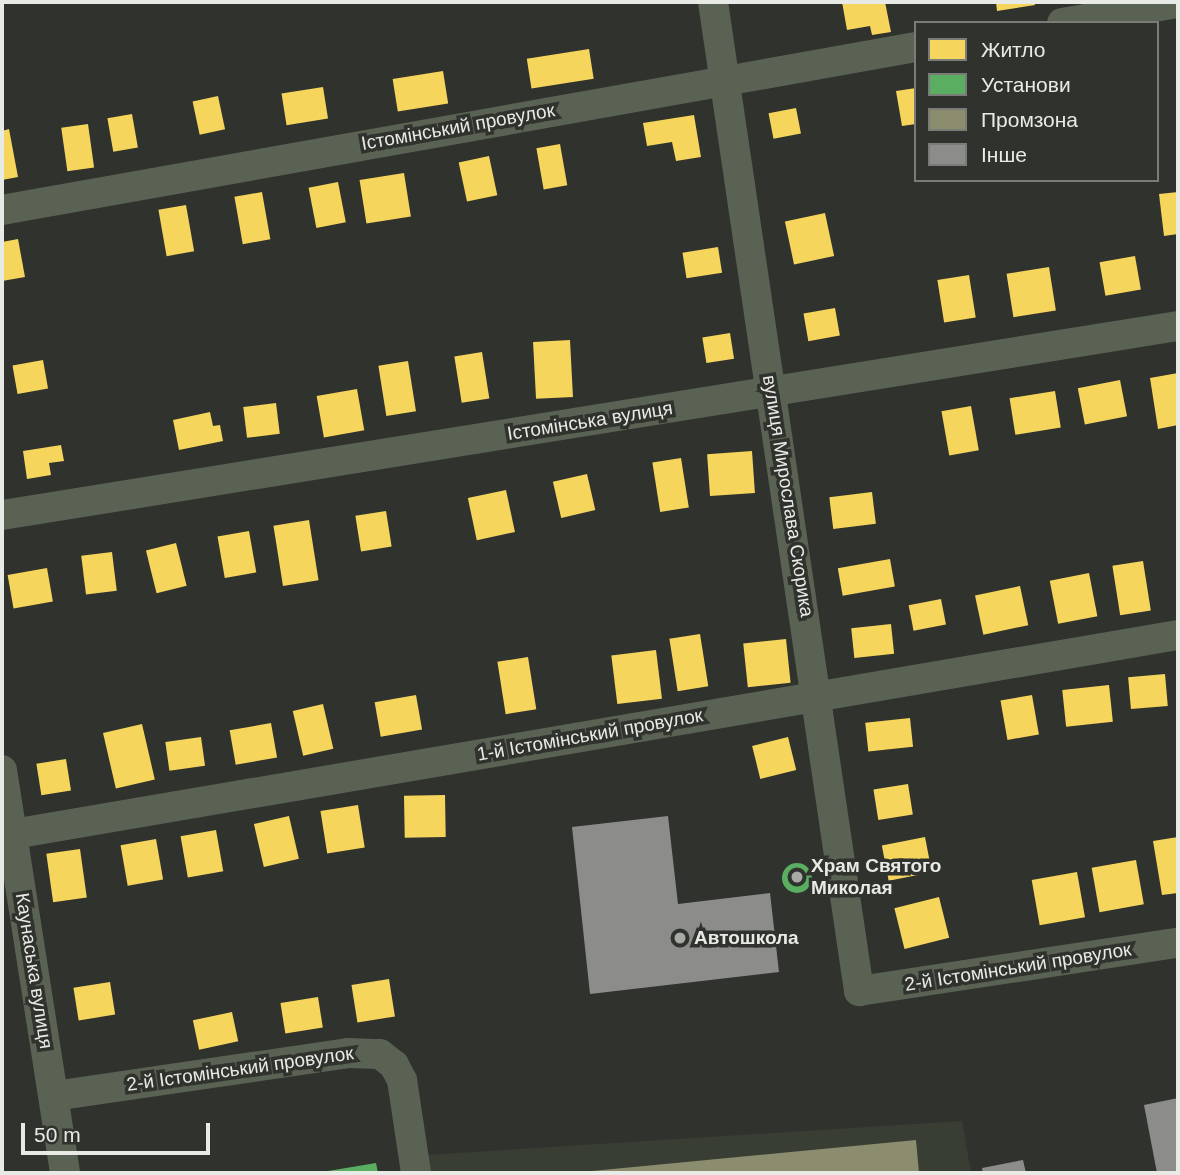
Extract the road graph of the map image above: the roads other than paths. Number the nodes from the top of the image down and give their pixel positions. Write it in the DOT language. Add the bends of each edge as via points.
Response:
graph roads {
  1 [pos="713,2"];
  2 [pos="1178,4"];
  3 [pos="1074,21"];
  4 [pos="914,47"];
  5 [pos="725,78"];
  6 [pos="2,210"];
  7 [pos="1178,326"];
  8 [pos="772,391"];
  9 [pos="2,514"];
  10 [pos="1178,635"];
  11 [pos="818,695"];
  12 [pos="2,769"];
  13 [pos="7,835"];
  14 [pos="1178,943"];
  15 [pos="859,992"];
  16 [pos="54,1096"];
  17 [pos="65,1173"];
  18 [pos="416,1173"];
  1 -- 5 [label="street, вулиця Мирослава Скорика"];
  2 -- 3 [label="street"];
  4 -- 5 [label="street, Істомінський провулок"];
  5 -- 6 [label="street, Істомінський провулок"];
  5 -- 8 [label="street, вулиця Мирослава Скорика"];
  7 -- 8 [label="street, Істомінська вулиця"];
  8 -- 9 [label="street, Істомінська вулиця"];
  8 -- 11 [label="street, вулиця Мирослава Скорика"];
  10 -- 11 [label="street, 1-й Істомінський провулок"];
  11 -- 13 [label="street, 1-й Істомінський провулок"];
  11 -- 15 [label="street, вулиця Мирослава Скорика"];
  12 -- 13 [label="street, Каунаська вулиця"];
  13 -- 16 [label="street, Каунаська вулиця"];
  14 -- 15 [label="street, 2-й Істомінський провулок"];
  16 -- 17 [label="street, Каунаська вулиця"];
  16 -- 18 [label="street, 2-й Істомінський провулок" via="348,1052 380,1054 394,1065 402,1080"];
}
